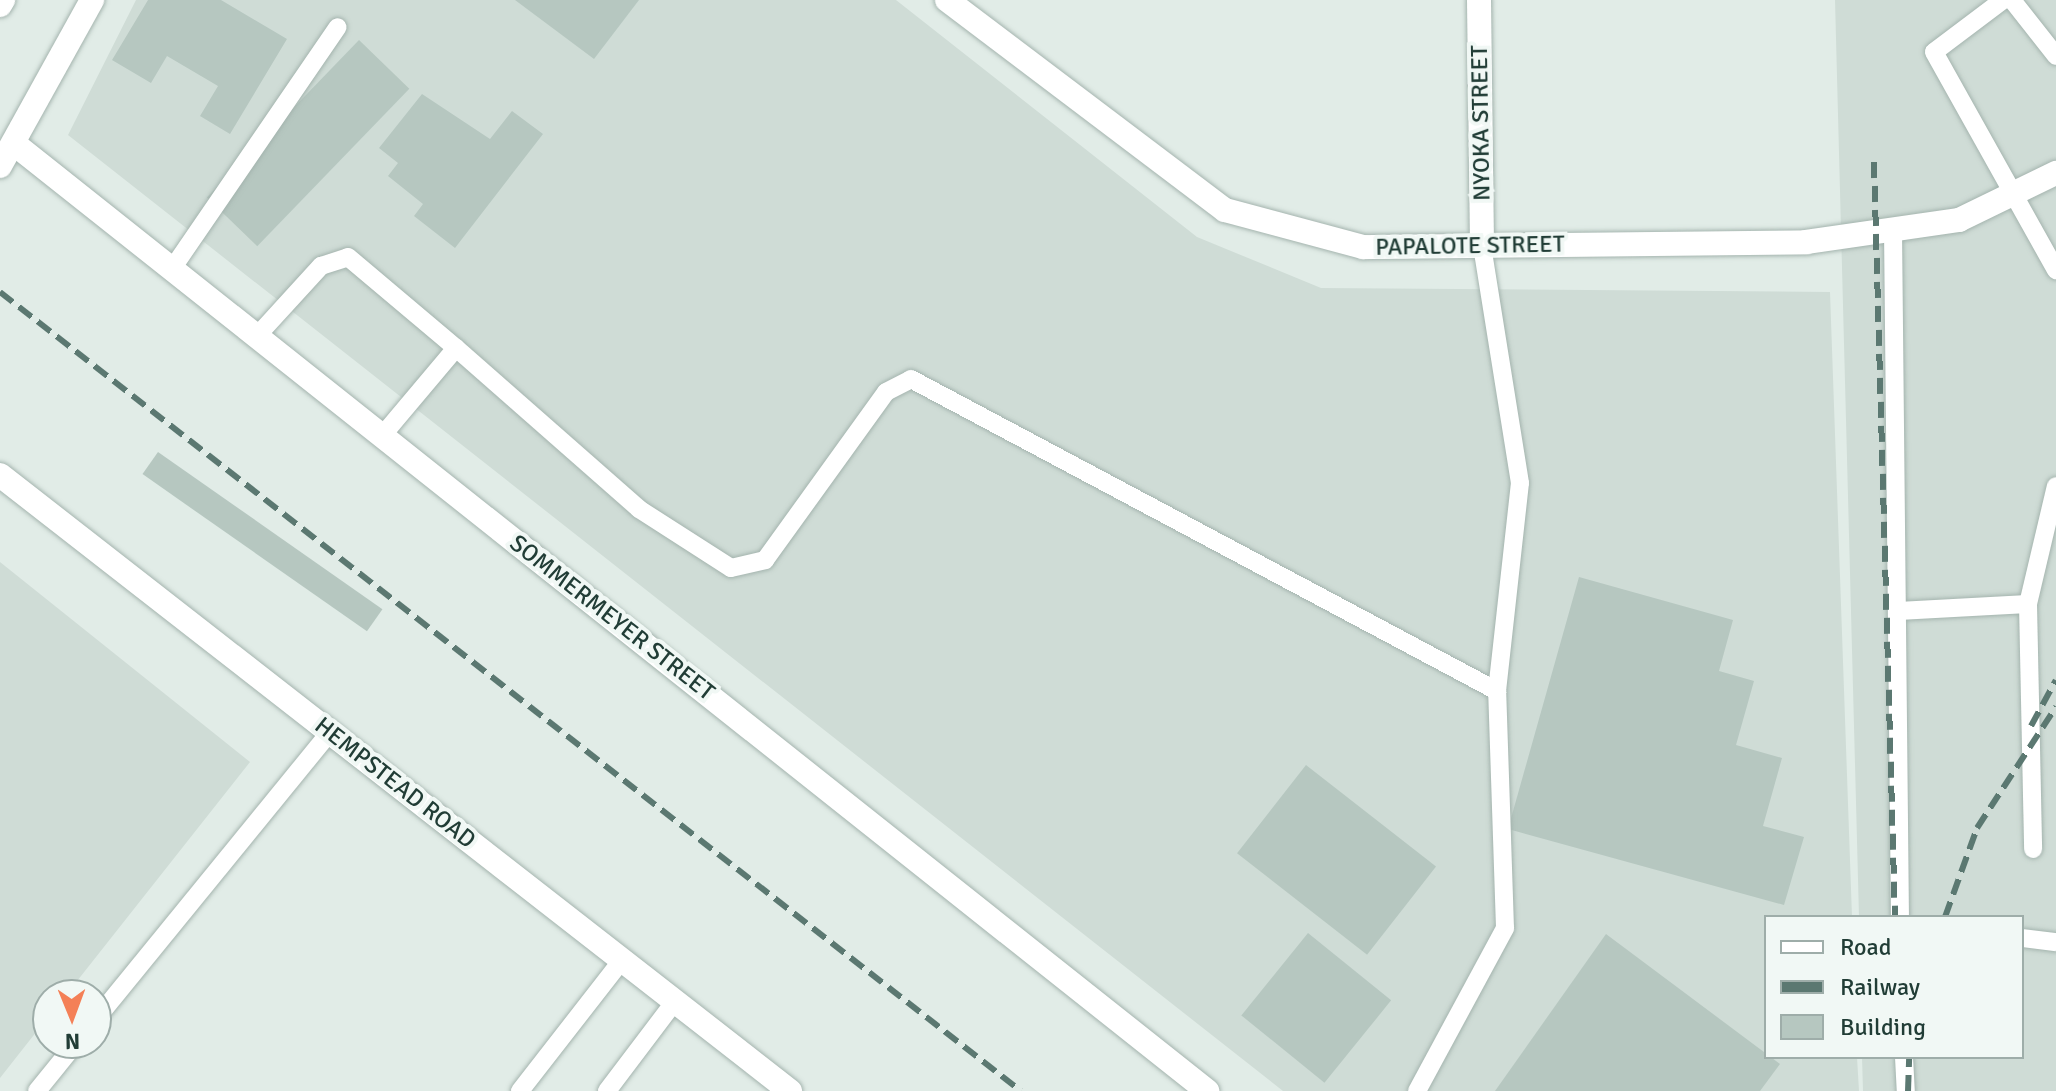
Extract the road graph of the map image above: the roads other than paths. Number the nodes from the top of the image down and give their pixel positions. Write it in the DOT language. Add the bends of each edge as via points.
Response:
graph roads {
  1 [pos="92,0"];
  2 [pos="947,0"];
  3 [pos="1479,0"];
  4 [pos="2003,0"];
  5 [pos="2012,0"];
  6 [pos="338,27"];
  7 [pos="2056,56"];
  8 [pos="17,146"];
  9 [pos="0,166"];
  10 [pos="2056,173"];
  11 [pos="2016,193"];
  12 [pos="1893,229"];
  13 [pos="1482,246"];
  14 [pos="172,269"];
  15 [pos="2056,270"];
  16 [pos="257,336"];
  17 [pos="456,348"];
  18 [pos="382,436"];
  19 [pos="0,475"];
  20 [pos="2056,486"];
  21 [pos="2028,604"];
  22 [pos="1898,611"];
  23 [pos="1497,691"];
  24 [pos="330,732"];
  25 [pos="2033,849"];
  26 [pos="1900,915"];
  27 [pos="2024,938"];
  28 [pos="2056,942"];
  29 [pos="622,960"];
  30 [pos="112,999"];
  31 [pos="675,1001"];
  32 [pos="63,1059"];
  33 [pos="1904,1059"];
  34 [pos="37,1091"];
  35 [pos="520,1091"];
  36 [pos="607,1091"];
  37 [pos="790,1091"];
  38 [pos="1207,1091"];
  39 [pos="1417,1091"];
  40 [pos="1906,1091"];
  1 -- 8 [label="street"];
  2 -- 13 [label="street, PAPALOTE STREET" via="1225,210 1363,247"];
  3 -- 13 [label="street, NYOKA STREET"];
  4 -- 11 [label="lane" via="1934,52"];
  5 -- 7 [label="lane"];
  6 -- 14 [label="lane"];
  8 -- 9 [label="street"];
  8 -- 14 [label="street, SOMMERMEYER STREET"];
  10 -- 11 [label="street, PAPALOTE STREET"];
  11 -- 12 [label="street, PAPALOTE STREET" via="1959,220"];
  11 -- 15 [label="lane"];
  12 -- 13 [label="street, PAPALOTE STREET" via="1806,242"];
  12 -- 22 [label="lane"];
  13 -- 23 [label="lane" via="1520,483"];
  14 -- 16 [label="street, SOMMERMEYER STREET"];
  16 -- 17 [label="lane" via="321,266 348,257"];
  16 -- 18 [label="street, SOMMERMEYER STREET"];
  17 -- 18 [label="lane"];
  17 -- 23 [label="lane" via="639,509 731,568 765,560 886,392 911,379"];
  18 -- 38 [label="street, SOMMERMEYER STREET"];
  19 -- 24 [label="street, HEMPSTEAD ROAD"];
  20 -- 21 [label="lane"];
  21 -- 22 [label="lane"];
  21 -- 25 [label="lane"];
  22 -- 26 [label="lane"];
  23 -- 39 [label="lane" via="1505,928"];
  24 -- 29 [label="street, HEMPSTEAD ROAD"];
  24 -- 30 [label="lane"];
  27 -- 28 [label="lane"];
  29 -- 31 [label="street, HEMPSTEAD ROAD"];
  29 -- 35 [label="lane"];
  31 -- 36 [label="lane"];
  31 -- 37 [label="street, HEMPSTEAD ROAD"];
  32 -- 34 [label="lane"];
  33 -- 40 [label="lane"];
}
